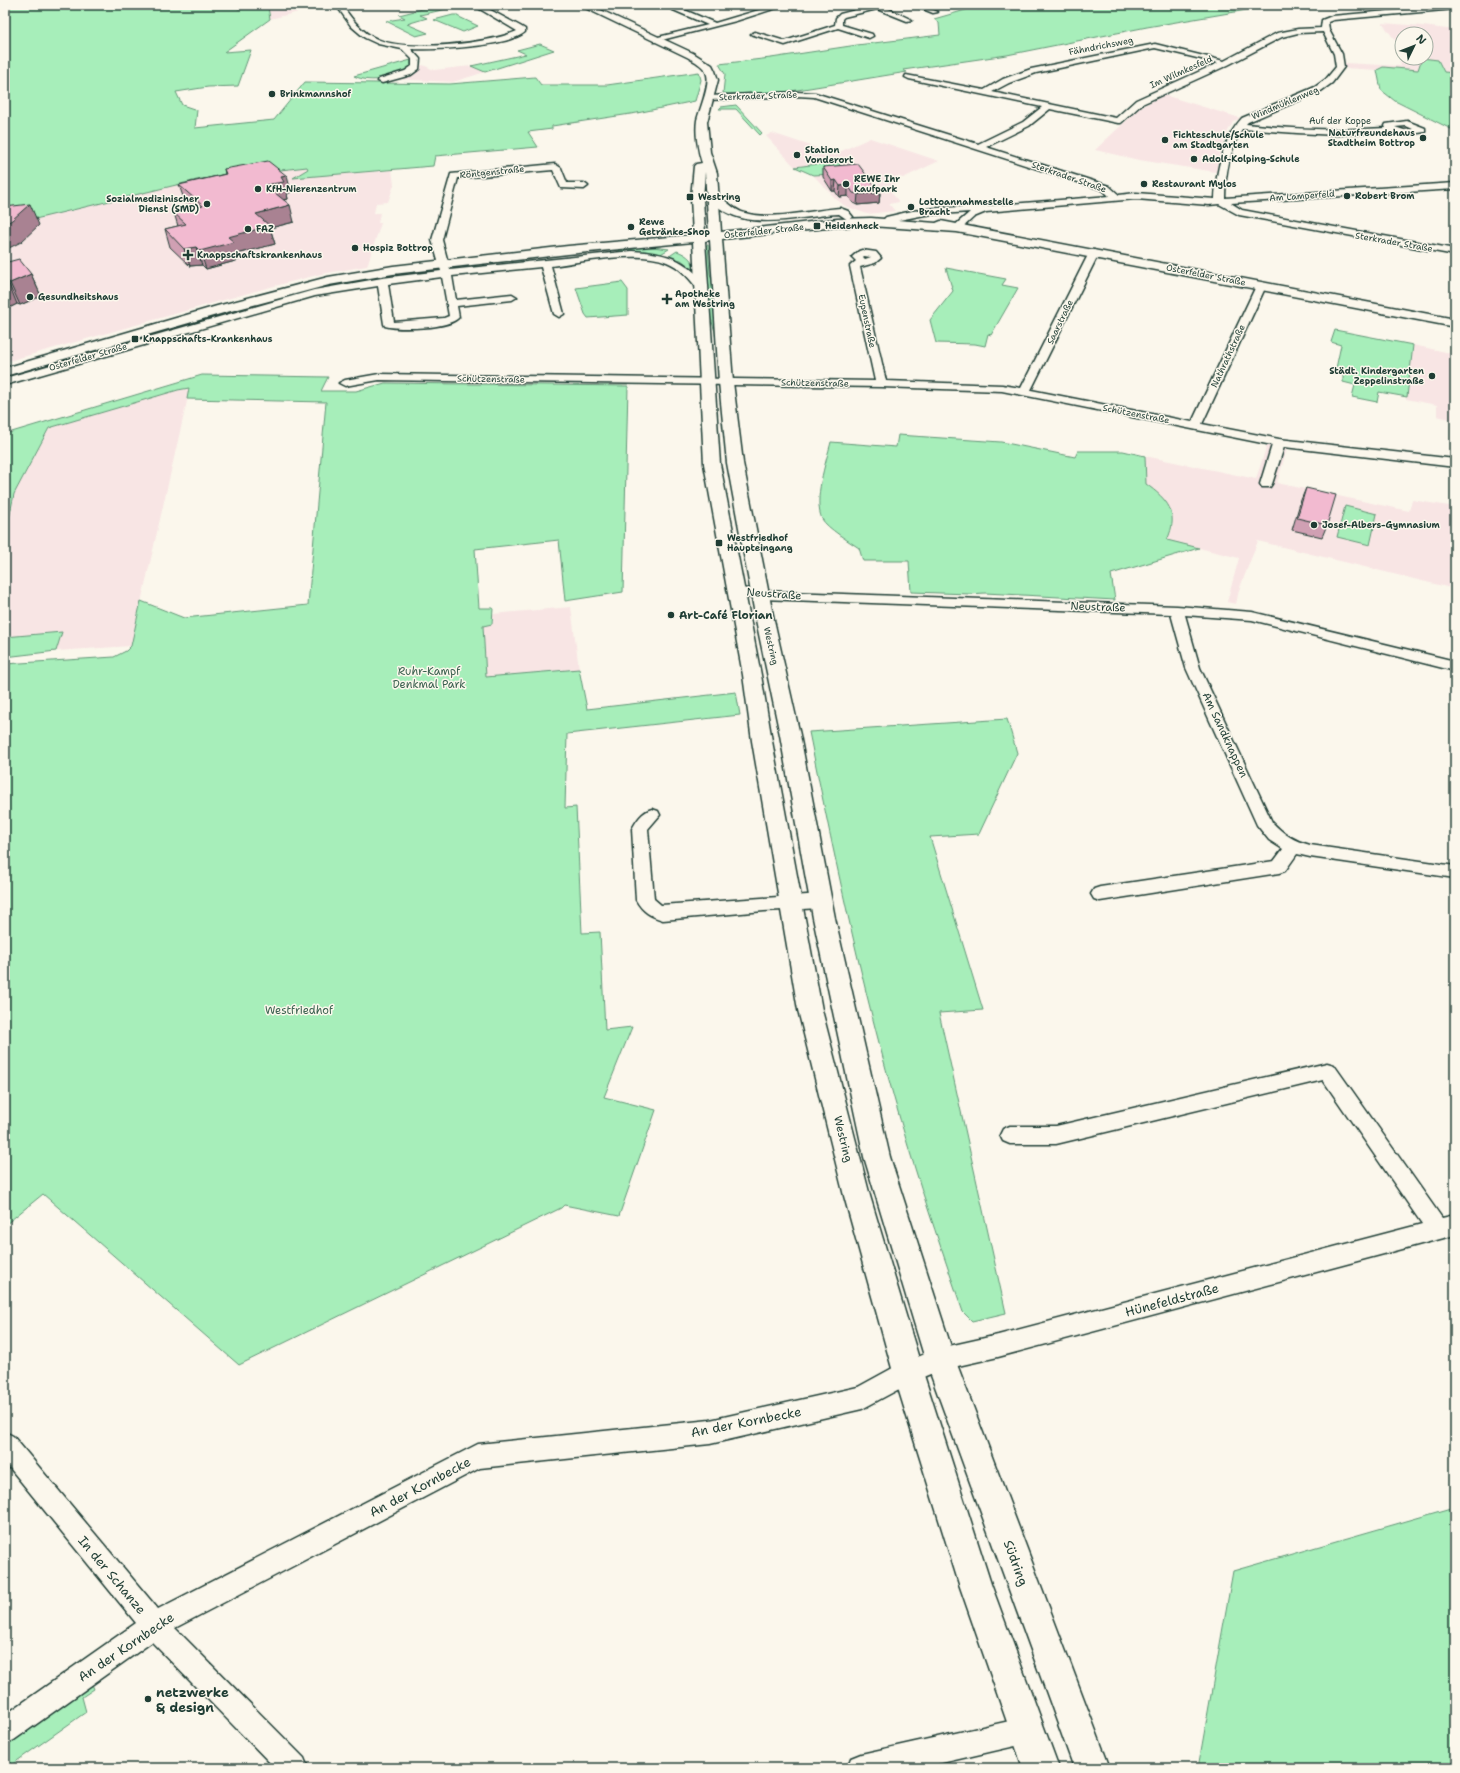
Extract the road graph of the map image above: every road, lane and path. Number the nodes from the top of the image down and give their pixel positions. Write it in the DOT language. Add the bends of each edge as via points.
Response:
graph roads {
  1 [pos="339,5"];
  2 [pos="476,5"];
  3 [pos="583,5"];
  4 [pos="669,5"];
  5 [pos="782,5"];
  6 [pos="886,5"];
  7 [pos="916,5"];
  8 [pos="875,6"];
  9 [pos="1455,7"];
  10 [pos="935,12"];
  11 [pos="909,20"];
  12 [pos="715,25"];
  13 [pos="838,26"];
  14 [pos="1325,30"];
  15 [pos="755,34"];
  16 [pos="869,36"];
  17 [pos="658,40"];
  18 [pos="785,43"];
  19 [pos="404,47"];
  20 [pos="797,47"];
  21 [pos="1225,63"];
  22 [pos="909,77"];
  23 [pos="382,81"];
  24 [pos="985,93"];
  25 [pos="709,96"];
  26 [pos="1048,107"];
  27 [pos="1239,126"];
  28 [pos="1394,130"];
  29 [pos="979,147"];
  30 [pos="704,152"];
  31 [pos="584,186"];
  32 [pos="1455,186"];
  33 [pos="713,197"];
  34 [pos="1116,197"];
  35 [pos="1220,201"];
  36 [pos="987,209"];
  37 [pos="714,212"];
  38 [pos="848,217"];
  39 [pos="889,218"];
  40 [pos="763,225"];
  41 [pos="957,228"];
  42 [pos="715,233"];
  43 [pos="699,234"];
  44 [pos="642,243"];
  45 [pos="620,246"];
  46 [pos="568,250"];
  47 [pos="1455,252"];
  48 [pos="1094,253"];
  49 [pos="607,256"];
  50 [pos="862,261"];
  51 [pos="545,263"];
  52 [pos="701,265"];
  53 [pos="445,269"];
  54 [pos="382,281"];
  55 [pos="701,286"];
  56 [pos="1260,286"];
  57 [pos="306,291"];
  58 [pos="512,297"];
  59 [pos="452,303"];
  60 [pos="559,314"];
  61 [pos="1455,323"];
  62 [pos="168,330"];
  63 [pos="5,372"];
  64 [pos="708,381"];
  65 [pos="5,382"];
  66 [pos="726,382"];
  67 [pos="345,383"];
  68 [pos="881,384"];
  69 [pos="1025,391"];
  70 [pos="1196,425"];
  71 [pos="1279,443"];
  72 [pos="1455,463"];
  73 [pos="1266,484"];
  74 [pos="735,591"];
  75 [pos="761,595"];
  76 [pos="1177,610"];
  77 [pos="1455,666"];
  78 [pos="652,815"];
  79 [pos="1293,847"];
  80 [pos="1455,872"];
  81 [pos="1100,894"];
  82 [pos="821,901"];
  83 [pos="792,902"];
  84 [pos="1010,1135"];
  85 [pos="1446,1228"];
  86 [pos="940,1359"];
  87 [pos="908,1372"];
  88 [pos="5,1444"];
  89 [pos="154,1625"];
  90 [pos="5,1730"];
  91 [pos="1028,1730"];
  92 [pos="898,1764"];
  93 [pos="294,1768"];
  94 [pos="861,1768"];
  95 [pos="1041,1768"];
  96 [pos="1092,1768"];
  1 -- 19 [label="street" via="364,35 378,42"];
  2 -- 19 [label="street" via="518,27 521,32 514,36 454,46"];
  3 -- 17 [label="main road"];
  4 -- 12 [label="street"];
  5 -- 12 [label="street"];
  6 -- 8 [label="street"];
  7 -- 10 [label="street"];
  8 -- 11 [label="street"];
  8 -- 13 [label="street" via="842,15"];
  9 -- 14 [label="street" via="1332,18 1324,21"];
  12 -- 17 [label="street"];
  13 -- 16 [label="street"];
  13 -- 18 [label="street"];
  14 -- 21 [label="street, Im Wilmkesfeld" via="1285,33"];
  14 -- 27 [label="street, Windmühlenweg" via="1338,54 1340,67 1334,76 1318,89 1245,120"];
  15 -- 18 [label="street"];
  17 -- 25 [label="main road, Westring" via="690,54 711,70 713,80"];
  18 -- 20 [label="street"];
  19 -- 23 [label="street" via="416,60 416,66 408,73"];
  21 -- 24 [label="street, Fähndrichsweg" via="1155,46 1034,71 1006,81"];
  21 -- 26 [label="street, Im Wilmkesfeld" via="1139,102 1118,121"];
  22 -- 24 [label="street, Im Wilmkesfeld"];
  24 -- 26 [label="street, Im Wilmkesfeld"];
  25 -- 29 [label="street, Sterkrader Straße" via="815,95"];
  25 -- 30 [label="main road, Westring" via="702,122"];
  26 -- 29 [label="street" via="1026,124"];
  27 -- 28 [label="street, Auf der Koppe" via="1324,132"];
  27 -- 35 [label="street, Windmühlenweg" via="1225,162"];
  29 -- 34 [label="street, Sterkrader Straße" via="1106,188"];
  30 -- 33 [label="main road, Westring" via="711,174"];
  30 -- 43 [label="main road, Westring" via="698,178"];
  31 -- 53 [label="street, Röntgenstraße" via="564,186 555,167 454,176 437,240"];
  32 -- 35 [label="street, Am Lamperfeld"];
  33 -- 37 [label="main road, Westring"];
  33 -- 38 [label="street, Osterfelder Straße" via="736,214 747,217 840,211"];
  34 -- 35 [label="street, Sterkrader Straße" via="1149,196"];
  34 -- 36 [label="street"];
  35 -- 47 [label="street, Sterkrader Straße" via="1239,212"];
  36 -- 39 [label="street"];
  36 -- 41 [label="street" via="970,215"];
  37 -- 40 [label="main road" via="732,221"];
  37 -- 42 [label="main road, Westring"];
  38 -- 39 [label="main road, Osterfelder Straße"];
  38 -- 40 [label="main road, Osterfelder Straße"];
  39 -- 41 [label="main road, Osterfelder Straße"];
  40 -- 42 [label="main road, Osterfelder Straße"];
  41 -- 42 [label="main road, Osterfelder Straße" via="871,222"];
  41 -- 48 [label="main road, Osterfelder Straße"];
  42 -- 43 [label="main road, Osterfelder Straße"];
  42 -- 66 [label="main road, Westring"];
  43 -- 44 [label="main road, Osterfelder Straße"];
  43 -- 46 [label="main road, Osterfelder Straße" via="628,238"];
  43 -- 52 [label="main road, Westring"];
  44 -- 45 [label="main road, Osterfelder Straße"];
  44 -- 52 [label="main road" via="662,245 685,252"];
  45 -- 46 [label="main road, Osterfelder Straße"];
  45 -- 49 [label="street, Osterfelder Straße"];
  46 -- 53 [label="main road, Osterfelder Straße"];
  48 -- 56 [label="main road, Osterfelder Straße"];
  48 -- 69 [label="street, Saarstraße"];
  49 -- 51 [label="street, Osterfelder Straße"];
  49 -- 55 [label="street, Osterfelder Straße" via="632,254 670,259 688,270"];
  50 -- 68 [label="street, Eupenstraße" via="855,266"];
  51 -- 53 [label="street, Osterfelder Straße"];
  51 -- 60 [label="street"];
  52 -- 55 [label="main road, Westring"];
  53 -- 54 [label="street, Osterfelder Straße"];
  53 -- 57 [label="main road, Osterfelder Straße" via="376,272"];
  53 -- 59 [label="street"];
  54 -- 57 [label="street, Osterfelder Straße"];
  54 -- 59 [label="street" via="389,324 396,326 447,321 454,317"];
  55 -- 64 [label="main road, Westring"];
  56 -- 61 [label="main road, Osterfelder Straße"];
  56 -- 70 [label="street, Nathrathstraße"];
  57 -- 62 [label="main road, Osterfelder Straße"];
  58 -- 59 [label="street"];
  62 -- 63 [label="main road, Osterfelder Straße"];
  62 -- 65 [label="street, Osterfelder Straße"];
  64 -- 66 [label="street, Schützenstraße"];
  64 -- 67 [label="street, Schützenstraße" via="379,377"];
  64 -- 74 [label="main road, Westring" via="712,464"];
  66 -- 68 [label="street, Schützenstraße"];
  66 -- 75 [label="main road, Westring" via="735,463"];
  68 -- 69 [label="street, Schützenstraße"];
  69 -- 70 [label="street, Schützenstraße"];
  70 -- 71 [label="street, Schützenstraße"];
  71 -- 72 [label="street, Schützenstraße"];
  71 -- 73 [label="street"];
  74 -- 75 [label="street, Neustraße"];
  74 -- 83 [label="main road, Westring"];
  75 -- 76 [label="street, Neustraße"];
  75 -- 82 [label="main road, Westring"];
  76 -- 77 [label="street, Neustraße" via="1252,616"];
  76 -- 79 [label="street, Am Sandknappen" via="1194,668 1265,825 1276,838"];
  78 -- 83 [label="street" via="640,829 645,900 654,910 663,913"];
  79 -- 80 [label="street, Am Sandknappen"];
  79 -- 81 [label="street" via="1279,868"];
  82 -- 83 [label="street"];
  82 -- 86 [label="main road, Westring" via="878,1157"];
  83 -- 87 [label="main road, Westring" via="812,1018 857,1196"];
  84 -- 85 [label="street, Hünefeldstraße" via="1056,1135 1328,1071"];
  85 -- 86 [label="street, Hünefeldstraße"];
  86 -- 87 [label="street, Hünefeldstraße"];
  86 -- 96 [label="main road, Südring"];
  87 -- 89 [label="street, An der Kornbecke" via="862,1398 710,1432 478,1456"];
  87 -- 91 [label="main road" via="975,1584"];
  88 -- 89 [label="street, In der Schanze"];
  89 -- 90 [label="street, An der Kornbecke"];
  89 -- 93 [label="street, In der Schanze"];
  91 -- 92 [label="street"];
  91 -- 95 [label="main road"];
  92 -- 94 [label="street"];
}
